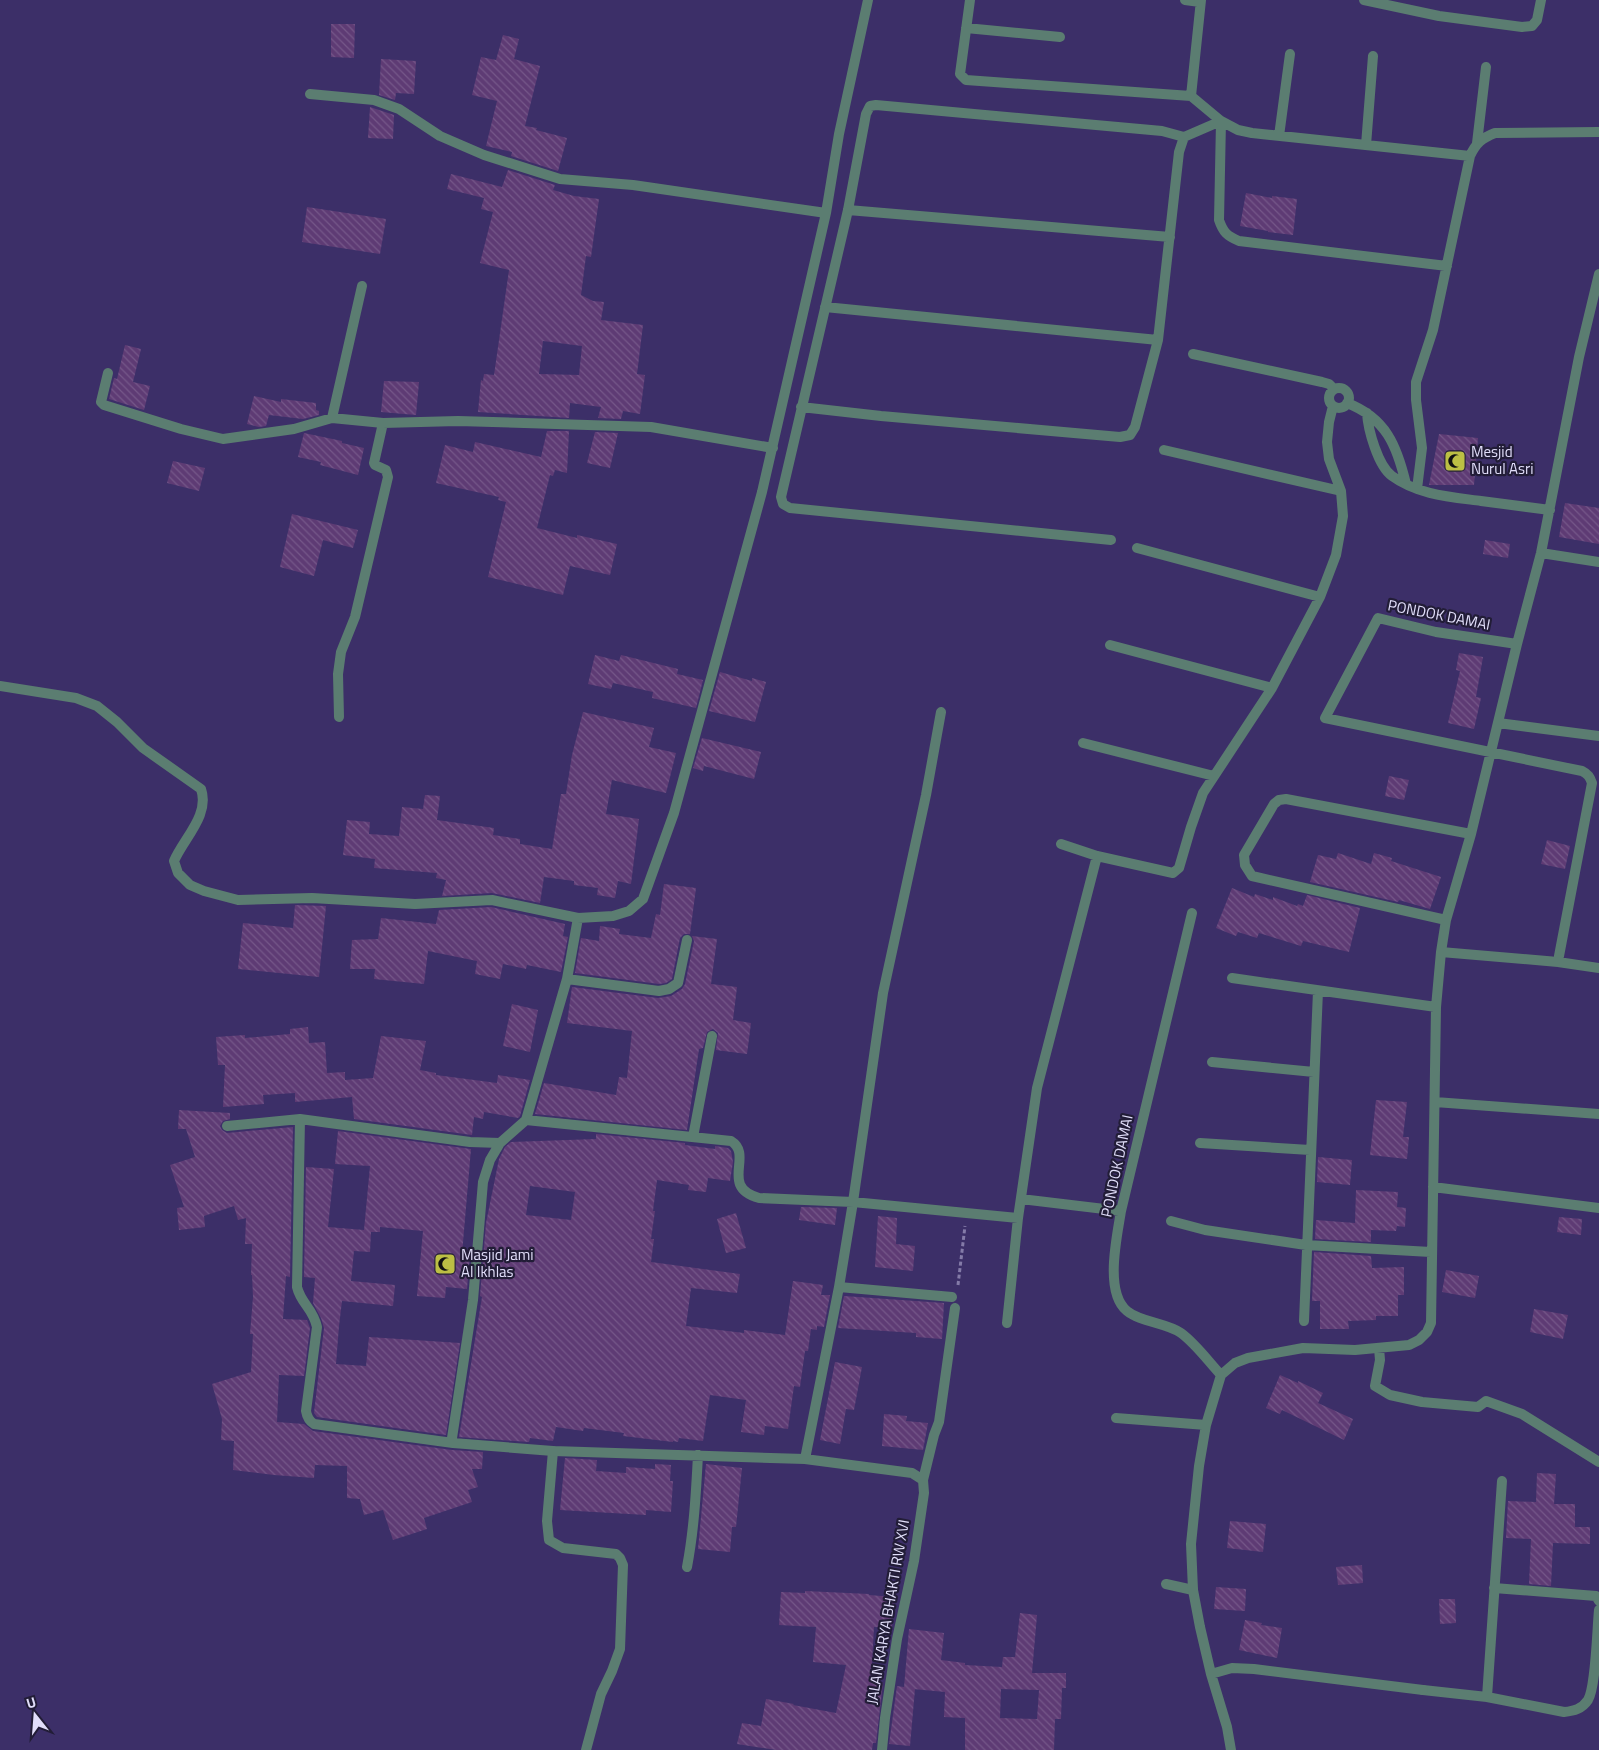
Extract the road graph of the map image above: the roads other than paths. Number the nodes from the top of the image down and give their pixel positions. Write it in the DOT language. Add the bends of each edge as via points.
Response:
graph roads {
  1 [pos="868,0"];
  2 [pos="970,0"];
  3 [pos="1185,0"];
  4 [pos="1364,0"];
  5 [pos="1541,0"];
  6 [pos="1201,1"];
  7 [pos="966,28"];
  8 [pos="1060,37"];
  9 [pos="1290,54"];
  10 [pos="1373,56"];
  11 [pos="1486,67"];
  12 [pos="310,94"];
  13 [pos="1191,96"];
  14 [pos="1221,121"];
  15 [pos="1599,132"];
  16 [pos="1279,136"];
  17 [pos="1184,137"];
  18 [pos="1477,143"];
  19 [pos="1366,145"];
  20 [pos="1470,156"];
  21 [pos="848,210"];
  22 [pos="826,213"];
  23 [pos="1170,237"];
  24 [pos="1448,266"];
  25 [pos="1599,274"];
  26 [pos="362,286"];
  27 [pos="825,307"];
  28 [pos="1158,340"];
  29 [pos="798,341"];
  30 [pos="816,344"];
  31 [pos="1193,354"];
  32 [pos="108,374"];
  33 [pos="1334,389"];
  34 [pos="1348,403"];
  35 [pos="802,406"];
  36 [pos="1333,406"];
  37 [pos="1367,413"];
  38 [pos="332,418"];
  39 [pos="383,423"];
  40 [pos="773,448"];
  41 [pos="1164,450"];
  42 [pos="1406,484"];
  43 [pos="1417,489"];
  44 [pos="1341,491"];
  45 [pos="1550,510"];
  46 [pos="1111,540"];
  47 [pos="1137,548"];
  48 [pos="1541,553"];
  49 [pos="1599,562"];
  50 [pos="1320,596"];
  51 [pos="1516,644"];
  52 [pos="1110,646"];
  53 [pos="0,686"];
  54 [pos="1272,688"];
  55 [pos="941,712"];
  56 [pos="340,717"];
  57 [pos="1498,723"];
  58 [pos="1599,736"];
  59 [pos="1083,743"];
  60 [pos="1492,751"];
  61 [pos="1214,776"];
  62 [pos="1471,834"];
  63 [pos="1061,844"];
  64 [pos="1097,856"];
  65 [pos="1192,914"];
  66 [pos="578,918"];
  67 [pos="1446,920"];
  68 [pos="687,940"];
  69 [pos="1441,952"];
  70 [pos="1559,956"];
  71 [pos="1599,968"];
  72 [pos="1232,978"];
  73 [pos="567,980"];
  74 [pos="1318,991"];
  75 [pos="1436,1007"];
  76 [pos="712,1036"];
  77 [pos="1212,1062"];
  78 [pos="1314,1072"];
  79 [pos="1435,1102"];
  80 [pos="1599,1114"];
  81 [pos="300,1119"];
  82 [pos="526,1120"];
  83 [pos="227,1126"];
  84 [pos="694,1137"];
  85 [pos="500,1143"];
  86 [pos="1200,1143"];
  87 [pos="1310,1150"];
  88 [pos="1433,1187"];
  89 [pos="1021,1199"];
  90 [pos="853,1202"];
  91 [pos="1599,1208"];
  92 [pos="1121,1211"];
  93 [pos="1018,1218"];
  94 [pos="1171,1221"];
  95 [pos="1306,1245"];
  96 [pos="1431,1252"];
  97 [pos="839,1286"];
  98 [pos="952,1297"];
  99 [pos="955,1308"];
  100 [pos="1304,1321"];
  101 [pos="1006,1323"];
  102 [pos="1379,1348"];
  103 [pos="1221,1375"];
  104 [pos="1116,1418"];
  105 [pos="1206,1425"];
  106 [pos="453,1442"];
  107 [pos="553,1451"];
  108 [pos="698,1455"];
  109 [pos="805,1459"];
  110 [pos="1599,1462"];
  111 [pos="923,1480"];
  112 [pos="1502,1481"];
  113 [pos="687,1567"];
  114 [pos="1166,1584"];
  115 [pos="1494,1588"];
  116 [pos="1193,1590"];
  117 [pos="1599,1601"];
  118 [pos="1599,1610"];
  119 [pos="1211,1674"];
  120 [pos="1487,1697"];
  121 [pos="586,1750"];
  122 [pos="882,1750"];
  123 [pos="1231,1750"];
  1 -- 22 [label="street"];
  2 -- 7 [label="street"];
  3 -- 6 [label="street"];
  4 -- 5 [label="street" via="1439,16 1522,27 1532,26 1537,20"];
  6 -- 13 [label="street"];
  7 -- 8 [label="street"];
  7 -- 13 [label="street" via="960,74 966,80"];
  9 -- 16 [label="street"];
  10 -- 19 [label="street"];
  11 -- 18 [label="street"];
  12 -- 22 [label="street" via="374,100 399,109 440,136 484,155 560,179"];
  13 -- 14 [label="street"];
  14 -- 16 [label="street" via="1238,130"];
  14 -- 17 [label="street"];
  14 -- 24 [label="street" via="1219,220 1228,236 1239,241"];
  15 -- 18 [label="street" via="1495,133"];
  16 -- 19 [label="street"];
  17 -- 21 [label="street" via="1162,131 870,106"];
  17 -- 23 [label="street" via="1179,152"];
  18 -- 20 [label="street"];
  19 -- 20 [label="street"];
  20 -- 24 [label="street"];
  21 -- 23 [label="street"];
  21 -- 27 [label="street"];
  22 -- 29 [label="street"];
  23 -- 28 [label="street"];
  24 -- 43 [label="street" via="1433,330 1416,382 1422,448"];
  25 -- 45 [label="street" via="1579,358"];
  26 -- 38 [label="street"];
  27 -- 28 [label="street"];
  27 -- 30 [label="street"];
  28 -- 35 [label="street" via="1135,427 1130,435 1120,437"];
  29 -- 30 [label="street"];
  29 -- 40 [label="street"];
  30 -- 35 [label="street"];
  31 -- 33 [label="street" via="1322,382"];
  32 -- 38 [label="street" via="101,398 104,405 223,438 294,428"];
  33 -- 34 [label="street" via="1339,387 1348,392"];
  33 -- 36 [label="street" via="1328,397"];
  34 -- 36 [label="street" via="1343,407"];
  34 -- 37 [label="street"];
  35 -- 46 [label="street" via="782,497 783,504 790,508"];
  36 -- 44 [label="street" via="1329,422 1329,459"];
  37 -- 42 [label="street" via="1388,434 1400,459"];
  37 -- 42 [label="street" via="1368,426 1383,465 1391,476"];
  38 -- 39 [label="street"];
  39 -- 40 [label="street" via="458,421 651,427"];
  39 -- 56 [label="street" via="374,463 386,470 388,476 354,617 342,652 338,674"];
  40 -- 66 [label="street" via="674,813 643,899 629,911 613,916"];
  41 -- 44 [label="street"];
  42 -- 43 [label="street"];
  43 -- 45 [label="street" via="1437,495"];
  44 -- 50 [label="street" via="1344,516 1336,555"];
  45 -- 48 [label="street"];
  47 -- 50 [label="street"];
  48 -- 49 [label="street"];
  48 -- 51 [label="street"];
  50 -- 54 [label="street"];
  51 -- 57 [label="street"];
  51 -- 60 [label="street, PONDOK DAMAI" via="1436,632 1378,618 1326,718"];
  52 -- 54 [label="street"];
  53 -- 66 [label="street" via="76,698 97,706 143,748 201,789 204,799 202,811 174,861 178,873 190,885 204,892 238,900 312,898 415,904 492,900"];
  54 -- 61 [label="street"];
  55 -- 90 [label="street" via="883,993"];
  57 -- 58 [label="street"];
  57 -- 60 [label="street"];
  59 -- 61 [label="street"];
  60 -- 62 [label="street"];
  60 -- 70 [label="street" via="1582,771 1592,783"];
  61 -- 64 [label="street" via="1203,793 1179,868 1173,873"];
  62 -- 67 [label="street"];
  62 -- 67 [label="street" via="1286,799 1274,804 1244,855 1245,866 1252,876"];
  63 -- 64 [label="street"];
  64 -- 89 [label="street" via="1037,1088"];
  65 -- 92 [label="street, PONDOK DAMAI"];
  66 -- 73 [label="street"];
  67 -- 69 [label="street"];
  68 -- 73 [label="street" via="678,983 669,989 659,991"];
  69 -- 71 [label="street"];
  69 -- 75 [label="street"];
  72 -- 74 [label="street"];
  73 -- 82 [label="street"];
  74 -- 75 [label="street"];
  74 -- 78 [label="street"];
  75 -- 79 [label="street"];
  76 -- 84 [label="street"];
  77 -- 78 [label="street"];
  78 -- 87 [label="street"];
  79 -- 80 [label="street"];
  79 -- 88 [label="street"];
  81 -- 83 [label="street"];
  81 -- 85 [label="street" via="470,1142"];
  81 -- 106 [label="street" via="297,1287 302,1300 313,1313 317,1327 307,1417 314,1424"];
  82 -- 84 [label="street"];
  82 -- 85 [label="street"];
  84 -- 90 [label="street" via="735,1144 739,1151 739,1182 744,1192 752,1196"];
  85 -- 106 [label="street" via="483,1182 473,1300"];
  86 -- 87 [label="street"];
  87 -- 95 [label="street"];
  88 -- 91 [label="street"];
  88 -- 96 [label="street"];
  89 -- 92 [label="street"];
  89 -- 93 [label="street"];
  90 -- 93 [label="street"];
  90 -- 97 [label="street"];
  92 -- 103 [label="street, PONDOK DAMAI" via="1114,1279 1116,1295 1127,1311 1179,1332"];
  93 -- 101 [label="street"];
  94 -- 95 [label="street" via="1205,1230"];
  95 -- 96 [label="street"];
  95 -- 100 [label="street"];
  96 -- 102 [label="street" via="1431,1323 1427,1332 1409,1345"];
  97 -- 98 [label="street"];
  97 -- 109 [label="street"];
  99 -- 111 [label="street, JALAN KARYA BHAKTI RW XVI" via="939,1422"];
  102 -- 103 [label="street" via="1303,1348 1248,1358 1235,1363"];
  102 -- 110 [label="street" via="1375,1386 1390,1395 1478,1407 1486,1401 1522,1414"];
  103 -- 105 [label="street"];
  104 -- 105 [label="street"];
  105 -- 116 [label="street" via="1194,1501 1191,1544"];
  106 -- 107 [label="street"];
  107 -- 108 [label="street"];
  107 -- 121 [label="street" via="547,1522 549,1540 563,1548 616,1554 623,1564 620,1649 601,1694"];
  108 -- 109 [label="street"];
  108 -- 113 [label="street"];
  109 -- 111 [label="street" via="912,1472"];
  111 -- 122 [label="street, JALAN KARYA BHAKTI RW XVI" via="914,1562 897,1639"];
  112 -- 115 [label="street"];
  114 -- 116 [label="street"];
  115 -- 117 [label="street" via="1596,1596"];
  115 -- 120 [label="street"];
  116 -- 119 [label="street"];
  118 -- 120 [label="street" via="1593,1686 1583,1706 1564,1712"];
  119 -- 120 [label="street" via="1232,1668 1254,1669"];
  119 -- 123 [label="street"];
}
